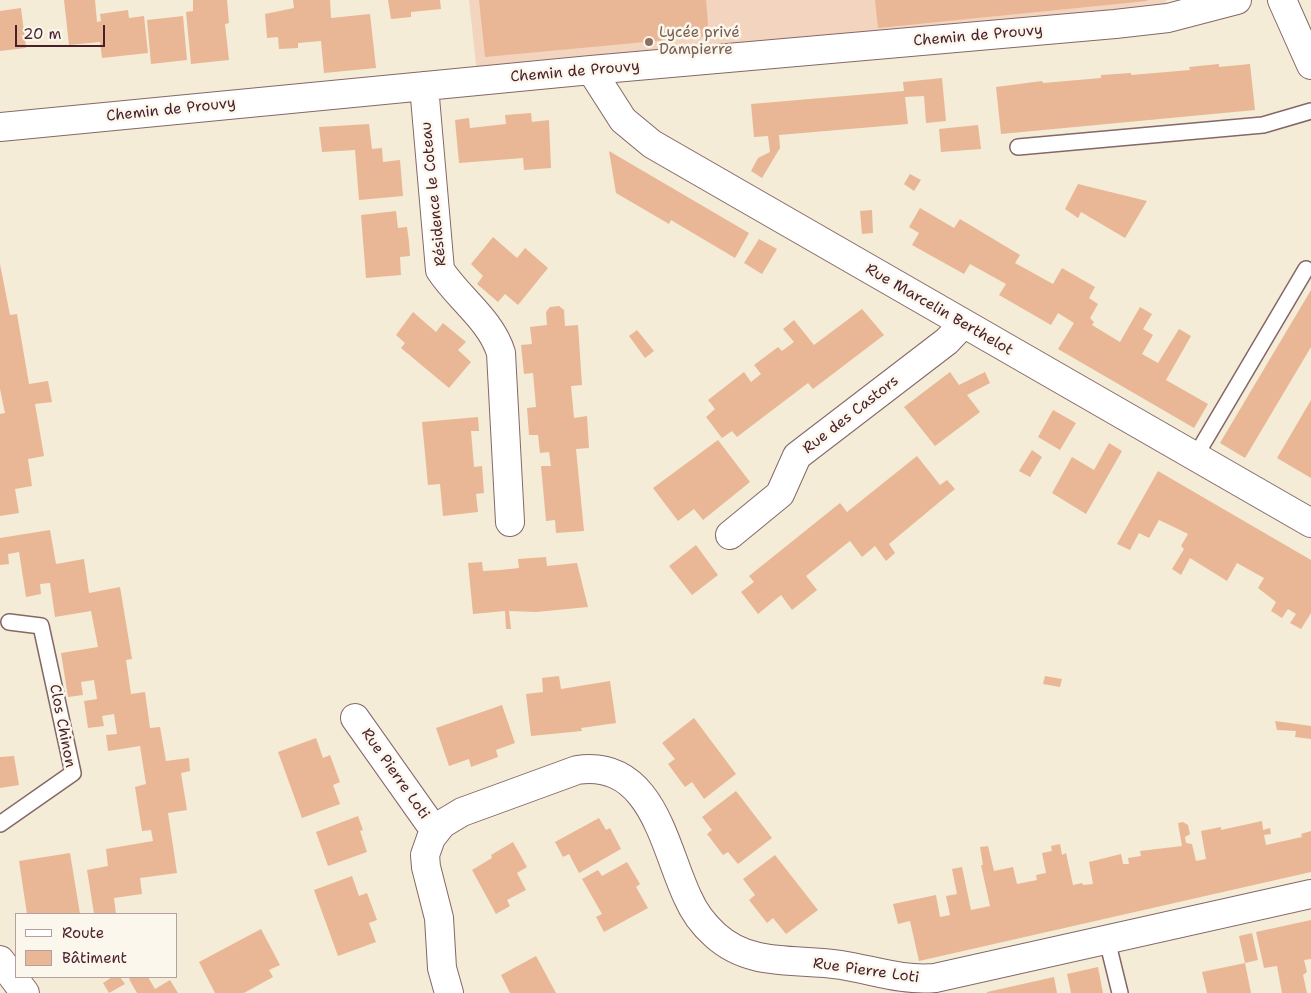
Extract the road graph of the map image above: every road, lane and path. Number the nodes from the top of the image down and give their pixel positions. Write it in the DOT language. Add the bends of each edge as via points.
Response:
graph roads {
  1 [pos="1237,0"];
  2 [pos="1282,0"];
  3 [pos="1311,65"];
  4 [pos="591,70"];
  5 [pos="424,86"];
  6 [pos="1311,111"];
  7 [pos="0,127"];
  8 [pos="1018,147"];
  9 [pos="1306,269"];
  10 [pos="963,324"];
  11 [pos="1196,457"];
  12 [pos="510,522"];
  13 [pos="1311,523"];
  14 [pos="730,535"];
  15 [pos="9,622"];
  16 [pos="355,718"];
  17 [pos="0,824"];
  18 [pos="435,831"];
  19 [pos="1311,894"];
  20 [pos="1107,940"];
  21 [pos="0,960"];
  22 [pos="25,993"];
  23 [pos="449,993"];
  24 [pos="1120,993"];
  1 -- 4 [label="street, Chemin de Prouvy" via="1168,18 1115,24"];
  2 -- 3 [label="street"];
  4 -- 5 [label="street, Chemin de Prouvy"];
  4 -- 10 [label="street, Rue Marcelin Berthelot" via="623,120 652,144"];
  5 -- 7 [label="street, Chemin de Prouvy"];
  5 -- 12 [label="street, Résidence le Coteau" via="440,270 456,293 494,334 501,353"];
  6 -- 8 [label="lane" via="1263,125"];
  9 -- 11 [label="lane"];
  10 -- 11 [label="street, Rue Marcelin Berthelot"];
  10 -- 14 [label="street, Rue des Castors" via="947,341 797,456 780,494"];
  11 -- 13 [label="street, Rue Marcelin Berthelot"];
  15 -- 17 [label="lane, Clos Chinon" via="41,626 73,773"];
  16 -- 18 [label="street, Rue Pierre Loti"];
  18 -- 20 [label="street, Rue Pierre Loti" via="462,812 578,770 599,769 621,776 641,794 664,833 688,898 703,922 728,944 755,957 770,961 840,965 923,979"];
  18 -- 23 [label="street, Rue Pierre Loti" via="427,846 426,867 439,918 442,968"];
  19 -- 20 [label="street, Rue Pierre Loti"];
  20 -- 24 [label="lane"];
  21 -- 22 [label="street"];
}
